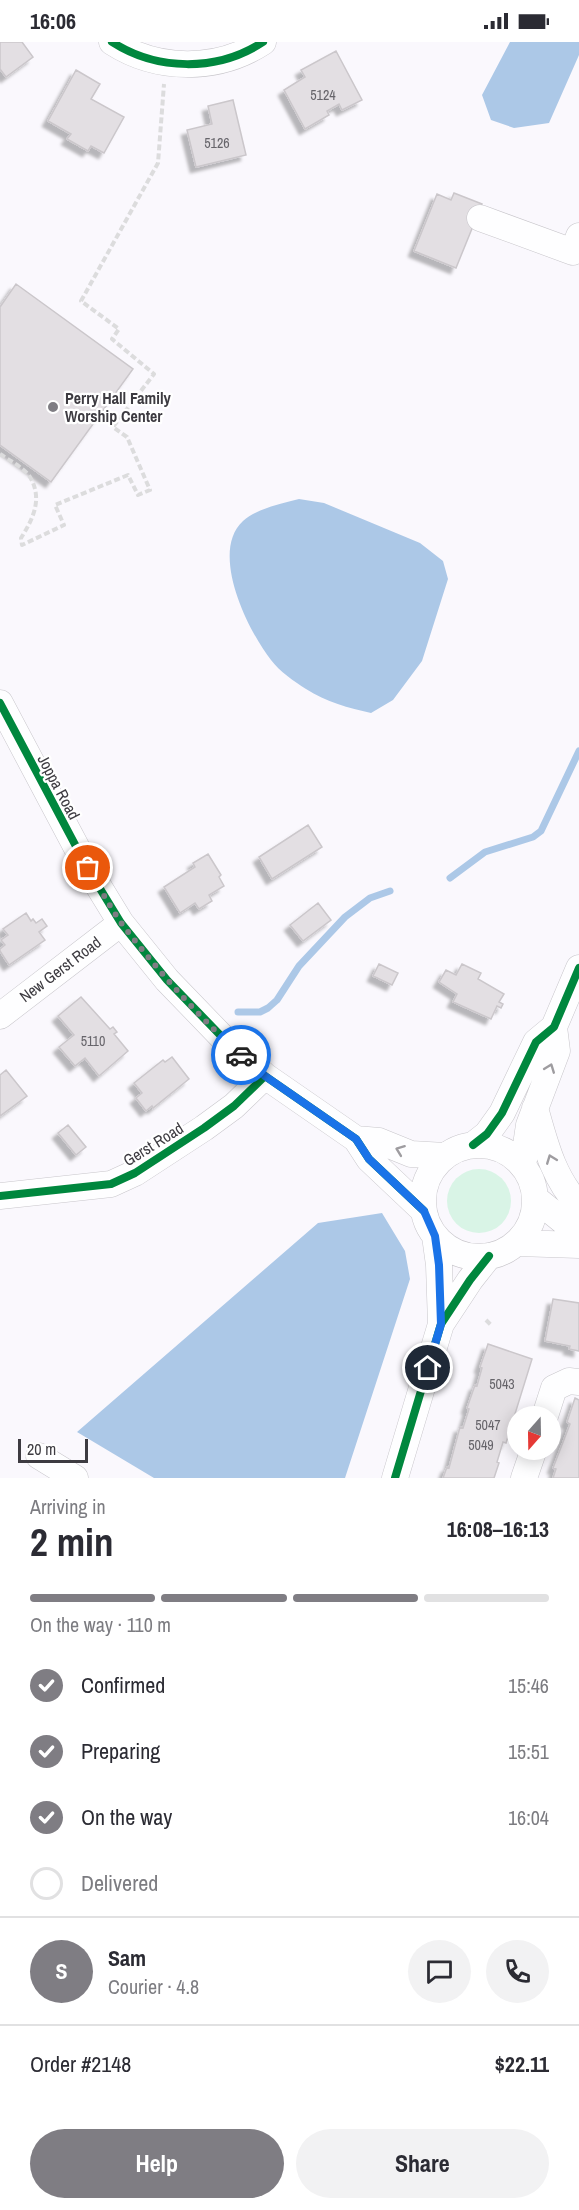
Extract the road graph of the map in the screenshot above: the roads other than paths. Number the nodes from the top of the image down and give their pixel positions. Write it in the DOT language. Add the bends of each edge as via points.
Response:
graph roads {
  1 [pos="112,42"];
  2 [pos="263,42"];
  3 [pos="480,218"];
  4 [pos="579,236"];
  5 [pos="0,703"];
  6 [pos="121,922"];
  7 [pos="579,968"];
  8 [pos="0,1016"];
  9 [pos="554,1027"];
  10 [pos="265,1076"];
  11 [pos="535,1108"];
  12 [pos="356,1139"];
  13 [pos="473,1145"];
  14 [pos="445,1156"];
  15 [pos="523,1166"];
  16 [pos="0,1196"];
  17 [pos="536,1199"];
  18 [pos="579,1204"];
  19 [pos="424,1211"];
  20 [pos="579,1234"];
  21 [pos="435,1236"];
  22 [pos="517,1243"];
  23 [pos="579,1245"];
  24 [pos="489,1256"];
  25 [pos="441,1324"];
  26 [pos="579,1382"];
  27 [pos="548,1406"];
  28 [pos="39,1456"];
  29 [pos="531,1460"];
  30 [pos="75,1478"];
  31 [pos="395,1478"];
  32 [pos="525,1478"];
  1 -- 2 [label="street" via="165,64 214,62"];
  3 -- 4 [label="street" via="573,252"];
  5 -- 6 [label="street, Joppa Road" via="72,840"];
  6 -- 8 [label="street, New Gerst Road"];
  6 -- 10 [label="street, Joppa Road" via="167,980"];
  7 -- 9 [label="street"];
  11 -- 9 [label="street, one-way" via="557,1051"];
  9 -- 13 [label="street" via="536,1042 502,1113"];
  10 -- 12 [label="street, Joppa Road"];
  10 -- 16 [label="street, Gerst Road" via="204,1128 111,1184"];
  11 -- 15 [label="street"];
  18 -- 11 [label="street, one-way" via="558,1178"];
  14 -- 12 [label="street, Joppa Road, one-way" via="411,1154 380,1141"];
  12 -- 19 [label="street, Joppa Road" via="369,1159"];
  13 -- 14 [label="street, Joppa Road"];
  13 -- 15 [label="street" via="492,1146 509,1153"];
  14 -- 19 [label="street, Joppa Road" via="427,1180"];
  15 -- 17 [label="street"];
  17 -- 20 [label="street"];
  17 -- 22 [label="street" via="531,1223"];
  19 -- 21 [label="street, Joppa Road"];
  21 -- 24 [label="street" via="460,1253"];
  21 -- 25 [label="street, Joppa Road"];
  22 -- 23 [label="street"];
  22 -- 24 [label="street"];
  24 -- 25 [label="street"];
  25 -- 31 [label="street"];
  26 -- 27 [label="street" via="570,1381 554,1388"];
  28 -- 30 [label="street"];
  29 -- 32 [label="street"];
}
